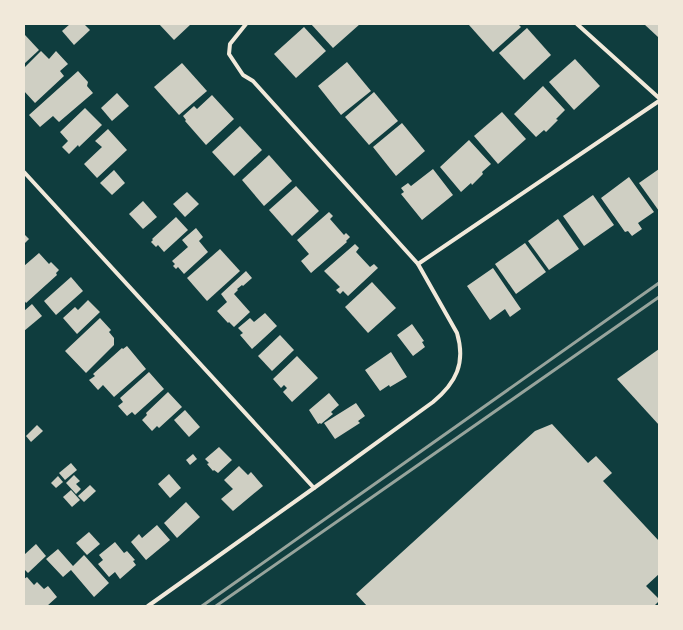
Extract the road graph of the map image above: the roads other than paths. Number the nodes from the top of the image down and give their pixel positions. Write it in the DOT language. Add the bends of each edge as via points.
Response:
graph roads {
  1 [pos="246,24"];
  2 [pos="577,24"];
  3 [pos="659,98"];
  4 [pos="659,101"];
  5 [pos="24,172"];
  6 [pos="418,264"];
  7 [pos="314,488"];
  8 [pos="148,606"];
  1 -- 6 [label="street" via="230,44 229,54 243,75 253,81"];
  2 -- 3 [label="street"];
  4 -- 6 [label="street"];
  5 -- 7 [label="street"];
  6 -- 7 [label="street" via="457,333 461,346 461,360 455,375 446,392"];
  7 -- 8 [label="street"];
}
